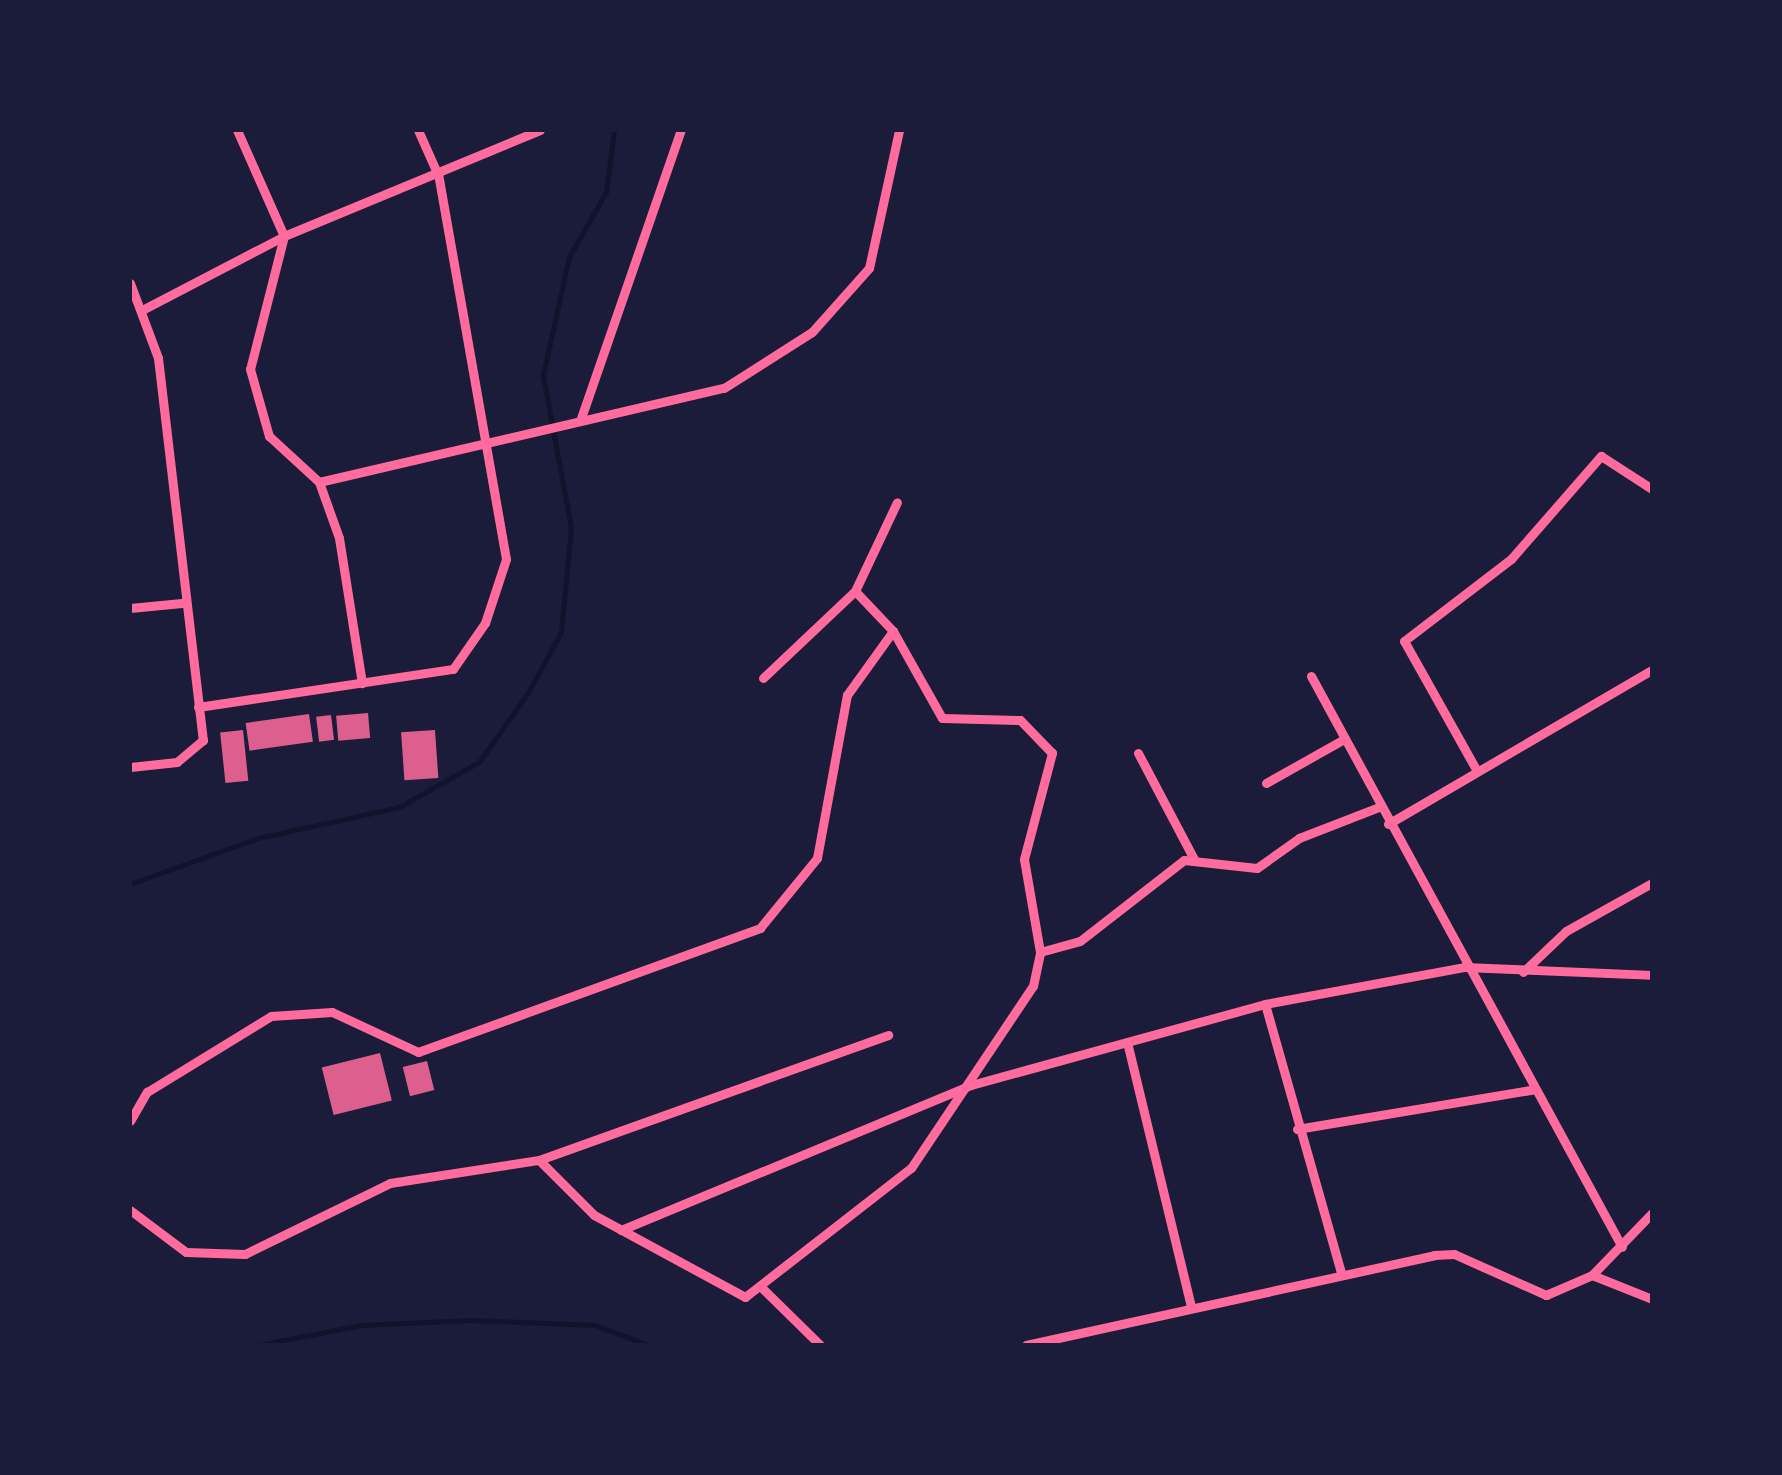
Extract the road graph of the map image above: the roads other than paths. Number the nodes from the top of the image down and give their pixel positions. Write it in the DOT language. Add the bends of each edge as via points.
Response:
graph roads {
  1 [pos="237,130"];
  2 [pos="418,130"];
  3 [pos="540,130"];
  4 [pos="681,130"];
  5 [pos="899,130"];
  6 [pos="438,176"];
  7 [pos="284,236"];
  8 [pos="130,284"];
  9 [pos="142,310"];
  10 [pos="580,422"];
  11 [pos="488,443"];
  12 [pos="319,482"];
  13 [pos="1652,490"];
  14 [pos="897,502"];
  15 [pos="855,591"];
  16 [pos="182,603"];
  17 [pos="130,608"];
  18 [pos="893,631"];
  19 [pos="1652,670"];
  20 [pos="1311,676"];
  21 [pos="763,678"];
  22 [pos="362,683"];
  23 [pos="198,707"];
  24 [pos="1344,739"];
  25 [pos="1138,753"];
  26 [pos="130,767"];
  27 [pos="1477,771"];
  28 [pos="1266,783"];
  29 [pos="1379,806"];
  30 [pos="1388,824"];
  31 [pos="1194,859"];
  32 [pos="1652,882"];
  33 [pos="1040,952"];
  34 [pos="1464,967"];
  35 [pos="1524,972"];
  36 [pos="1652,975"];
  37 [pos="1265,1004"];
  38 [pos="888,1035"];
  39 [pos="1127,1042"];
  40 [pos="971,1085"];
  41 [pos="1535,1089"];
  42 [pos="130,1121"];
  43 [pos="1297,1130"];
  44 [pos="539,1160"];
  45 [pos="130,1210"];
  46 [pos="1652,1213"];
  47 [pos="621,1230"];
  48 [pos="1622,1246"];
  49 [pos="1341,1272"];
  50 [pos="1592,1275"];
  51 [pos="762,1288"];
  52 [pos="1652,1299"];
  53 [pos="1191,1308"];
  54 [pos="820,1345"];
  55 [pos="1026,1345"];
  1 -- 7 [label="street"];
  2 -- 6 [label="street"];
  3 -- 6 [label="street"];
  4 -- 10 [label="street"];
  5 -- 10 [label="street" via="869,268 812,332 724,388"];
  6 -- 7 [label="street"];
  6 -- 11 [label="street"];
  7 -- 9 [label="street"];
  7 -- 12 [label="street" via="250,368 269,436"];
  8 -- 9 [label="street"];
  9 -- 16 [label="street" via="158,358"];
  10 -- 11 [label="street"];
  11 -- 12 [label="street"];
  11 -- 22 [label="street" via="506,559 485,623 452,670"];
  12 -- 22 [label="street" via="339,538"];
  13 -- 27 [label="street" via="1601,456 1510,560 1404,641"];
  14 -- 15 [label="street"];
  15 -- 18 [label="street"];
  15 -- 21 [label="street"];
  16 -- 17 [label="street"];
  16 -- 23 [label="street"];
  18 -- 33 [label="street" via="942,718 1020,720 1046,740 1052,766 1024,859"];
  18 -- 42 [label="street" via="848,696 817,858 760,928 418,1052 332,1012 271,1016 146,1092"];
  19 -- 27 [label="street"];
  20 -- 24 [label="street"];
  22 -- 23 [label="street"];
  23 -- 26 [label="street" via="203,740 177,762"];
  24 -- 28 [label="street"];
  24 -- 29 [label="street"];
  25 -- 31 [label="street"];
  27 -- 30 [label="street"];
  29 -- 30 [label="street"];
  29 -- 31 [label="street" via="1299,838 1257,868"];
  30 -- 34 [label="street"];
  31 -- 33 [label="street" via="1080,941"];
  32 -- 35 [label="street" via="1566,931"];
  33 -- 40 [label="street" via="1033,986"];
  34 -- 35 [label="street"];
  34 -- 37 [label="street"];
  34 -- 41 [label="street"];
  35 -- 36 [label="street"];
  37 -- 39 [label="street"];
  37 -- 43 [label="street"];
  38 -- 44 [label="street"];
  39 -- 40 [label="street"];
  39 -- 53 [label="street"];
  40 -- 47 [label="street"];
  40 -- 51 [label="street" via="911,1168"];
  41 -- 43 [label="street"];
  41 -- 48 [label="street"];
  43 -- 49 [label="street"];
  44 -- 45 [label="street" via="390,1183 245,1254 186,1252"];
  44 -- 47 [label="street"];
  46 -- 48 [label="street"];
  47 -- 51 [label="street" via="734,1294"];
  48 -- 50 [label="street"];
  49 -- 50 [label="street" via="1454,1254 1546,1294"];
  49 -- 53 [label="street"];
  50 -- 52 [label="street"];
  51 -- 54 [label="street"];
  53 -- 55 [label="street"];
}
